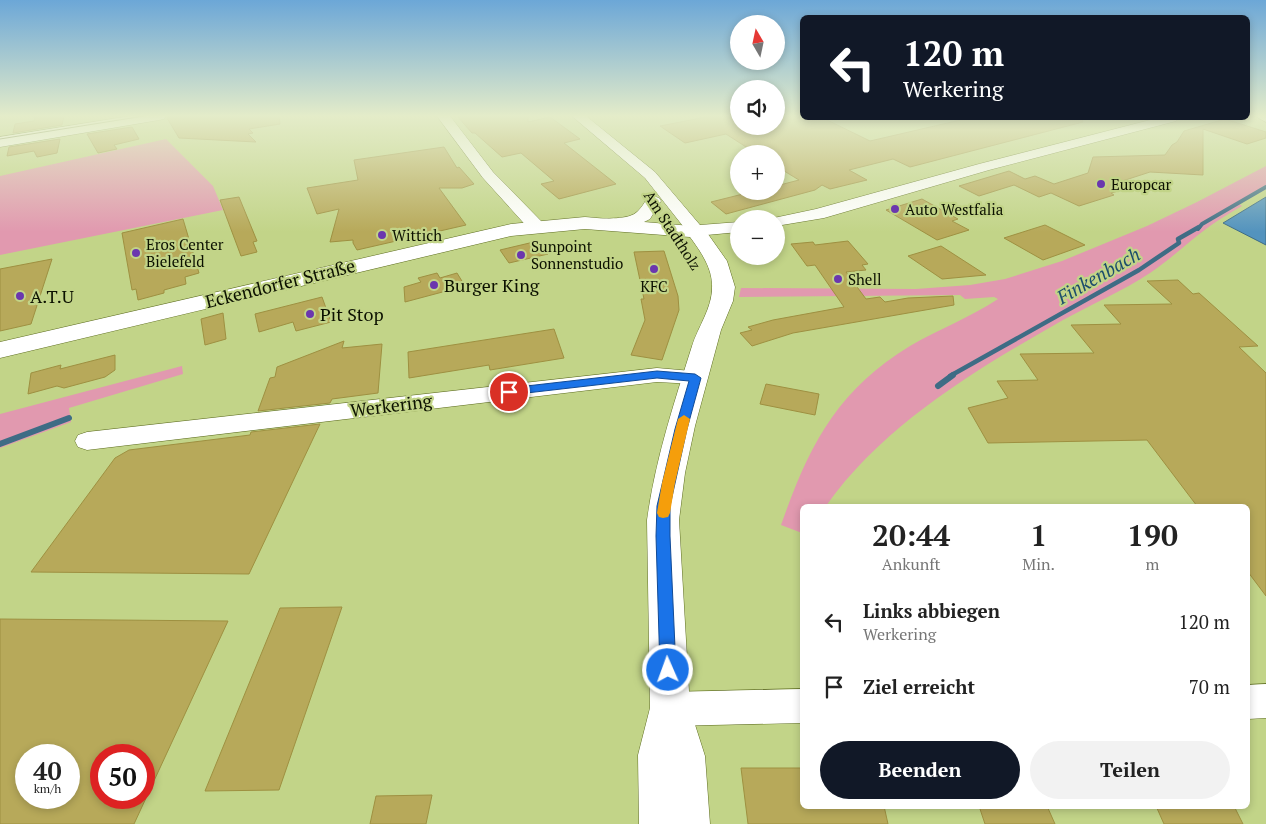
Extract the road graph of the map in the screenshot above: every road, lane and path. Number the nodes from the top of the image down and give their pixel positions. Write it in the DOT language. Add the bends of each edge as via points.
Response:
graph roads {
  1 [pos="472,154"];
  2 [pos="624,154"];
  3 [pos="1032,154"];
  4 [pos="634,163"];
  5 [pos="653,202"];
  6 [pos="818,214"];
  7 [pos="785,220"];
  8 [pos="598,224"];
  9 [pos="536,226"];
  10 [pos="562,226"];
  11 [pos="730,228"];
  12 [pos="785,229"];
  13 [pos="688,235"];
  14 [pos="730,237"];
  15 [pos="0,350"];
  16 [pos="695,378"];
  17 [pos="87,441"];
  18 [pos="1266,701"];
  19 [pos="1250,702"];
  20 [pos="800,706"];
  21 [pos="670,708"];
  22 [pos="661,824"];
  23 [pos="688,824"];
  1 -- 9 [label="street"];
  2 -- 4 [label="street, Am Stadtholz"];
  3 -- 6 [label="street"];
  4 -- 5 [label="street, Am Stadtholz"];
  4 -- 13 [label="street, Am Stadtholz" via="650,175"];
  5 -- 8 [label="street" via="644,215 634,220"];
  5 -- 13 [label="street, Am Stadtholz"];
  6 -- 7 [label="street"];
  6 -- 12 [label="street" via="802,224"];
  8 -- 10 [label="main road, Eckendorfer Straße"];
  8 -- 13 [label="main road, Eckendorfer Straße"];
  9 -- 10 [label="main road, Eckendorfer Straße"];
  9 -- 15 [label="main road, Eckendorfer Straße"];
  10 -- 13 [label="main road, Eckendorfer Straße" via="577,231"];
  11 -- 13 [label="street, Eckendorfer Straße"];
  13 -- 14 [label="street, Eckendorfer Straße"];
  13 -- 16 [label="main road, Am Stadtholz" via="718,263 723,296"];
  16 -- 17 [label="street, Werkering" via="657,375"];
  16 -- 21 [label="main road, Am Stadtholz" via="664,506"];
  18 -- 19 [label="street"];
  20 -- 21 [label="street"];
  21 -- 22 [label="main road, Am Stadtholz" via="659,755"];
  21 -- 23 [label="main road, Am Stadtholz" via="684,756"];
}
